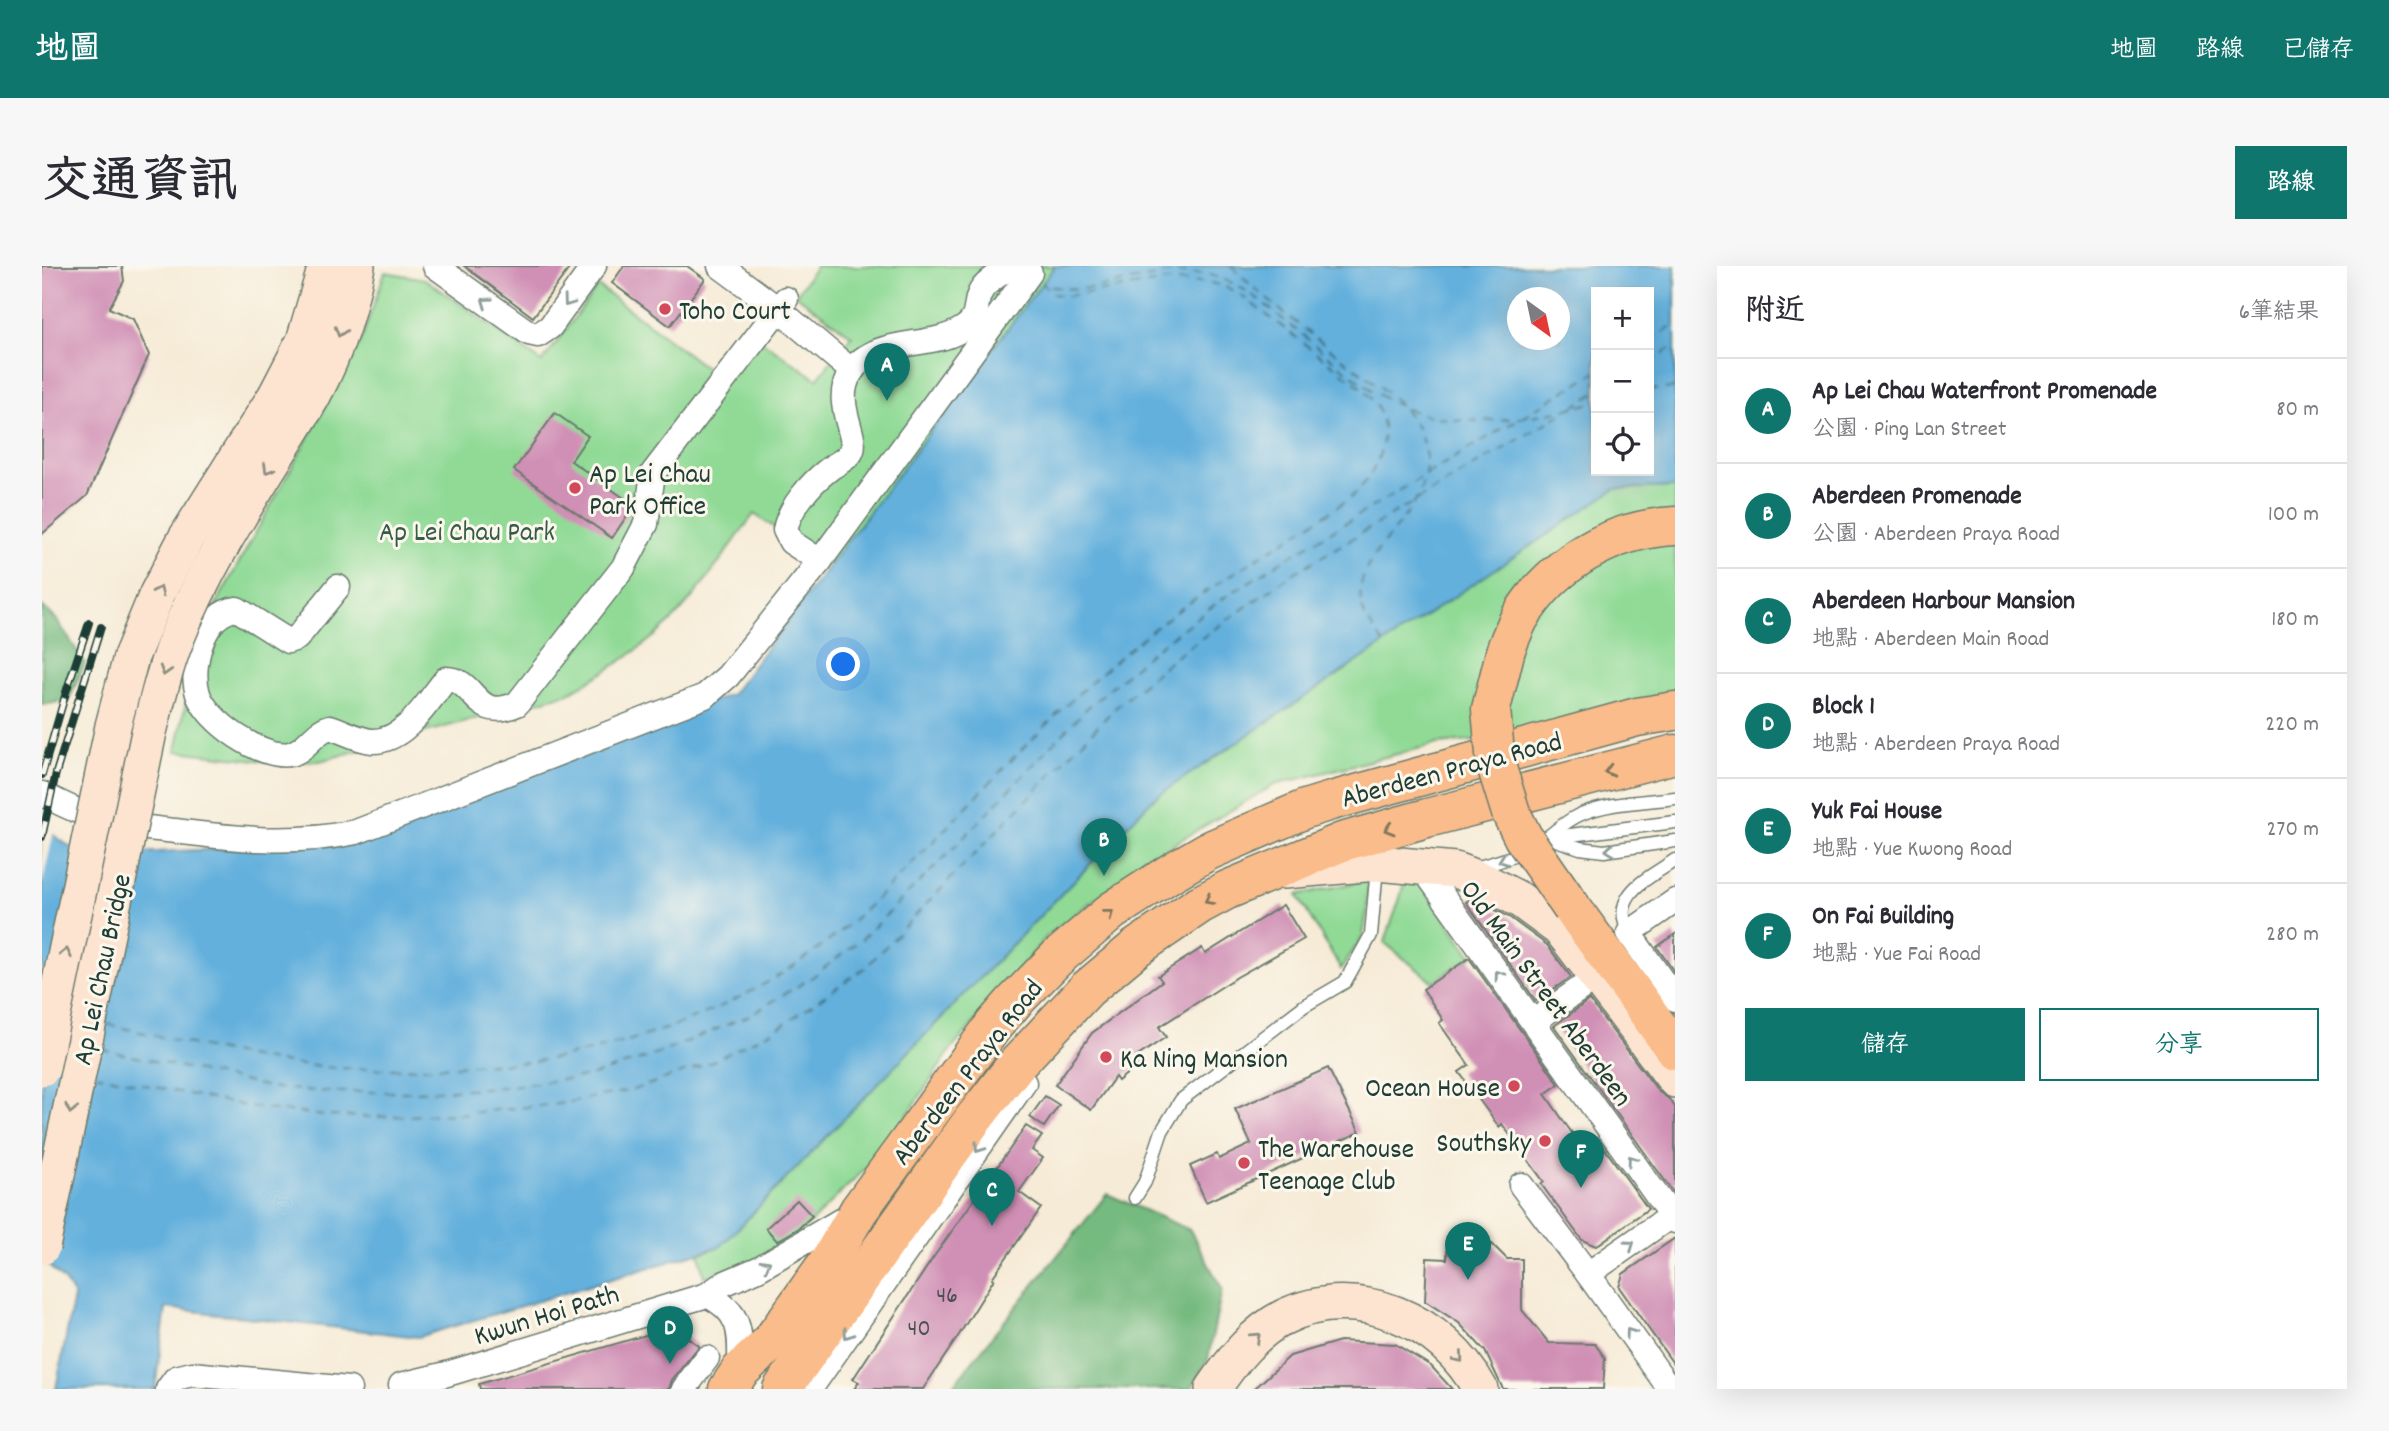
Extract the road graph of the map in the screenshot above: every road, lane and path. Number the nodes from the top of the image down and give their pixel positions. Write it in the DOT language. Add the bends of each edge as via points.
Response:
graph roads {
  1 [pos="326,266"];
  2 [pos="357,266"];
  3 [pos="435,266"];
  4 [pos="594,266"];
  5 [pos="720,266"];
  6 [pos="1012,272"];
  7 [pos="782,304"];
  8 [pos="959,331"];
  9 [pos="968,359"];
  10 [pos="852,370"];
  11 [pos="290,403"];
  12 [pos="1675,526"];
  13 [pos="1675,554"];
  14 [pos="820,561"];
  15 [pos="338,587"];
  16 [pos="1514,652"];
  17 [pos="1675,697"];
  18 [pos="1675,712"];
  19 [pos="1637,718"];
  20 [pos="130,729"];
  21 [pos="1675,754"];
  22 [pos="42,794"];
  23 [pos="1675,798"];
  24 [pos="1675,822"];
  25 [pos="1547,837"];
  26 [pos="1675,841"];
  27 [pos="1675,860"];
  28 [pos="1377,863"];
  29 [pos="1439,869"];
  30 [pos="1271,871"];
  31 [pos="1675,901"];
  32 [pos="1577,905"];
  33 [pos="1629,933"];
  34 [pos="1598,976"];
  35 [pos="1675,999"];
  36 [pos="1064,1012"];
  37 [pos="1533,1022"];
  38 [pos="1675,1028"];
  39 [pos="1675,1051"];
  40 [pos="42,1068"];
  41 [pos="1675,1080"];
  42 [pos="1521,1185"];
  43 [pos="1135,1198"];
  44 [pos="859,1210"];
  45 [pos="1674,1217"];
  46 [pos="42,1247"];
  47 [pos="1588,1274"];
  48 [pos="707,1295"];
  49 [pos="725,1373"];
  50 [pos="398,1388"];
  51 [pos="168,1389"];
  52 [pos="349,1389"];
  53 [pos="684,1389"];
  54 [pos="782,1389"];
  55 [pos="810,1389"];
  56 [pos="1213,1389"];
  57 [pos="1480,1389"];
  58 [pos="1670,1389"];
  1 -- 11 [label="main road"];
  2 -- 11 [label="main road, one-way" via="332,355 317,389"];
  4 -- 3 [label="street, one-way" via="550,327 538,335"];
  5 -- 7 [label="street"];
  6 -- 8 [label="street" via="983,288 976,315"];
  6 -- 9 [label="street" via="1014,296"];
  7 -- 10 [label="street"];
  7 -- 15 [label="street" via="653,473 646,524 623,568 517,704 501,710 488,708 458,682 446,678 410,723 388,739 372,741 330,727 298,751 282,754 229,731 198,695 200,648 211,624 227,610 236,610 288,641 297,638"];
  8 -- 9 [label="street"];
  8 -- 10 [label="street" via="880,352"];
  9 -- 14 [label="street"];
  10 -- 14 [label="street" via="842,396 853,450 813,483 785,530 791,542"];
  11 -- 20 [label="main road, Ap Lei Chau Bridge, bridge" via="166,667"];
  12 -- 16 [label="main road" via="1624,533 1559,572 1519,620"];
  13 -- 16 [label="main road" via="1630,551 1590,568 1550,604"];
  14 -- 22 [label="street" via="728,676 705,696 356,832 295,841 122,825"];
  16 -- 32 [label="main road, bridge" via="1491,709 1496,765 1524,837"];
  17 -- 19 [label="main road"];
  18 -- 19 [label="main road, Aberdeen Praya Road"];
  44 -- 19 [label="main road, Aberdeen Praya Road, one-way" via="1013,1003 1112,911 1172,872 1208,851 1305,809"];
  40 -- 20 [label="main road, Ap Lei Chau Bridge, one-way, bridge"];
  20 -- 46 [label="main road, Ap Lei Chau Bridge, one-way, bridge"];
  21 -- 30 [label="main road, Aberdeen Praya Road, one-way" via="1440,814 1354,839"];
  23 -- 25 [label="lane" via="1590,811"];
  24 -- 25 [label="lane"];
  26 -- 25 [label="lane, one-way" via="1604,851"];
  25 -- 29 [label="lane, one-way" via="1502,861 1471,869"];
  27 -- 33 [label="lane" via="1629,893 1622,912"];
  28 -- 29 [label="main road"];
  28 -- 30 [label="main road"];
  28 -- 43 [label="lane" via="1371,935 1345,982 1304,1006 1181,1100 1162,1131"];
  29 -- 34 [label="main road" via="1484,881 1520,900 1561,930"];
  37 -- 29 [label="street, Old Main Street Aberdeen, one-way"];
  30 -- 36 [label="main road, Aberdeen Praya Road, one-way" via="1175,921 1136,948"];
  31 -- 33 [label="street"];
  32 -- 38 [label="main road"];
  32 -- 39 [label="main road"];
  33 -- 35 [label="street"];
  34 -- 37 [label="street"];
  34 -- 41 [label="main road"];
  36 -- 54 [label="main road, Aberdeen Praya Road" via="972,1121"];
  36 -- 55 [label="street, one-way" via="1038,1063"];
  45 -- 37 [label="street, Old Main Street Aberdeen, one-way"];
  42 -- 47 [label="street"];
  48 -- 44 [label="street, Kwun Hoi Path, one-way"];
  44 -- 49 [label="main road, Aberdeen Praya Road" via="770,1343"];
  47 -- 45 [label="street, one-way"];
  58 -- 47 [label="street, one-way"];
  48 -- 49 [label="street" via="722,1302 741,1334"];
  48 -- 50 [label="street, Kwun Hoi Path"];
  49 -- 53 [label="street, Aberdeen Praya Road"];
  51 -- 52 [label="street" via="176,1377 192,1374"];
  56 -- 57 [label="main road, one-way" via="1237,1356 1272,1324 1297,1312 1339,1304 1391,1311 1423,1327 1464,1362"];
}
